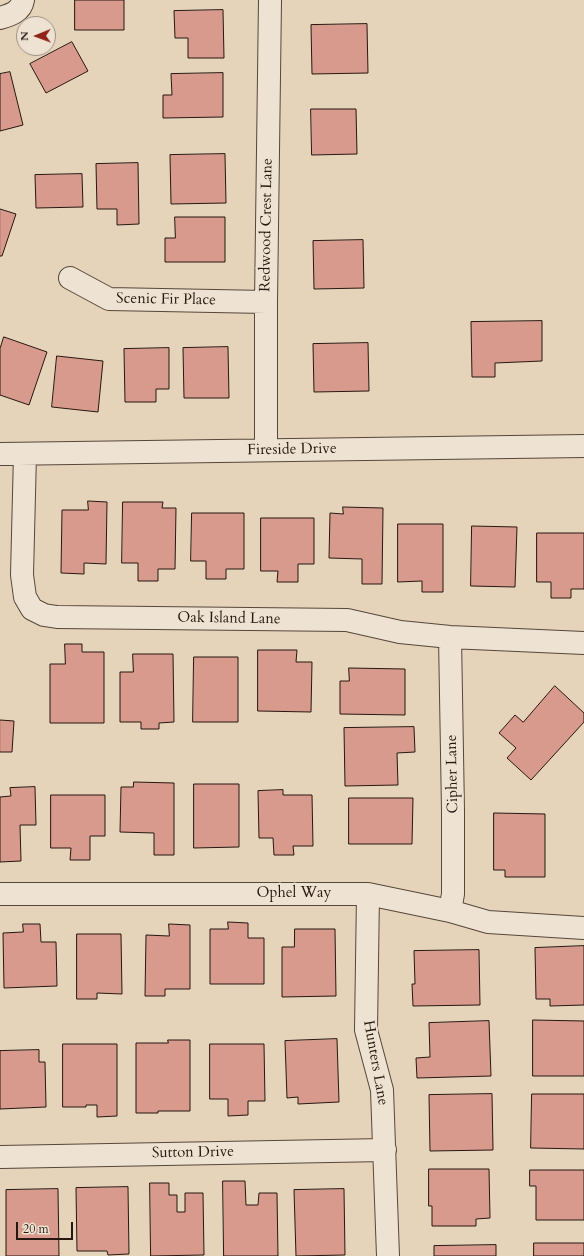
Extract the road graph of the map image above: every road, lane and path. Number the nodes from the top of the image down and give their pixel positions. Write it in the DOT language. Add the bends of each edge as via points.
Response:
graph roads {
  1 [pos="23,0"];
  2 [pos="270,0"];
  3 [pos="0,18"];
  4 [pos="70,278"];
  5 [pos="266,302"];
  6 [pos="584,446"];
  7 [pos="266,450"];
  8 [pos="0,454"];
  9 [pos="25,454"];
  10 [pos="450,637"];
  11 [pos="584,643"];
  12 [pos="0,894"];
  13 [pos="368,894"];
  14 [pos="450,910"];
  15 [pos="584,928"];
  16 [pos="385,1150"];
  17 [pos="0,1157"];
  18 [pos="388,1256"];
  1 -- 3 [label="street" via="14,14"];
  2 -- 5 [label="street, Redwood Crest Lane"];
  4 -- 5 [label="street, Scenic Fir Place" via="109,299"];
  5 -- 7 [label="street, Redwood Crest Lane"];
  6 -- 7 [label="street, Fireside Drive"];
  7 -- 9 [label="street, Fireside Drive"];
  8 -- 9 [label="street, Fireside Drive"];
  9 -- 10 [label="street, Oak Island Lane" via="22,575 25,597 32,609 44,615 347,620 400,632"];
  10 -- 11 [label="street, Oak Island Lane"];
  10 -- 14 [label="street, Cipher Lane" via="453,894"];
  12 -- 13 [label="street, Ophel Way"];
  13 -- 14 [label="street, Ophel Way"];
  13 -- 16 [label="street, Hunters Lane" via="366,1030 382,1090"];
  14 -- 15 [label="street, Ophel Way" via="488,922"];
  16 -- 17 [label="street, Sutton Drive"];
  16 -- 18 [label="street, Hunters Lane"];
}
